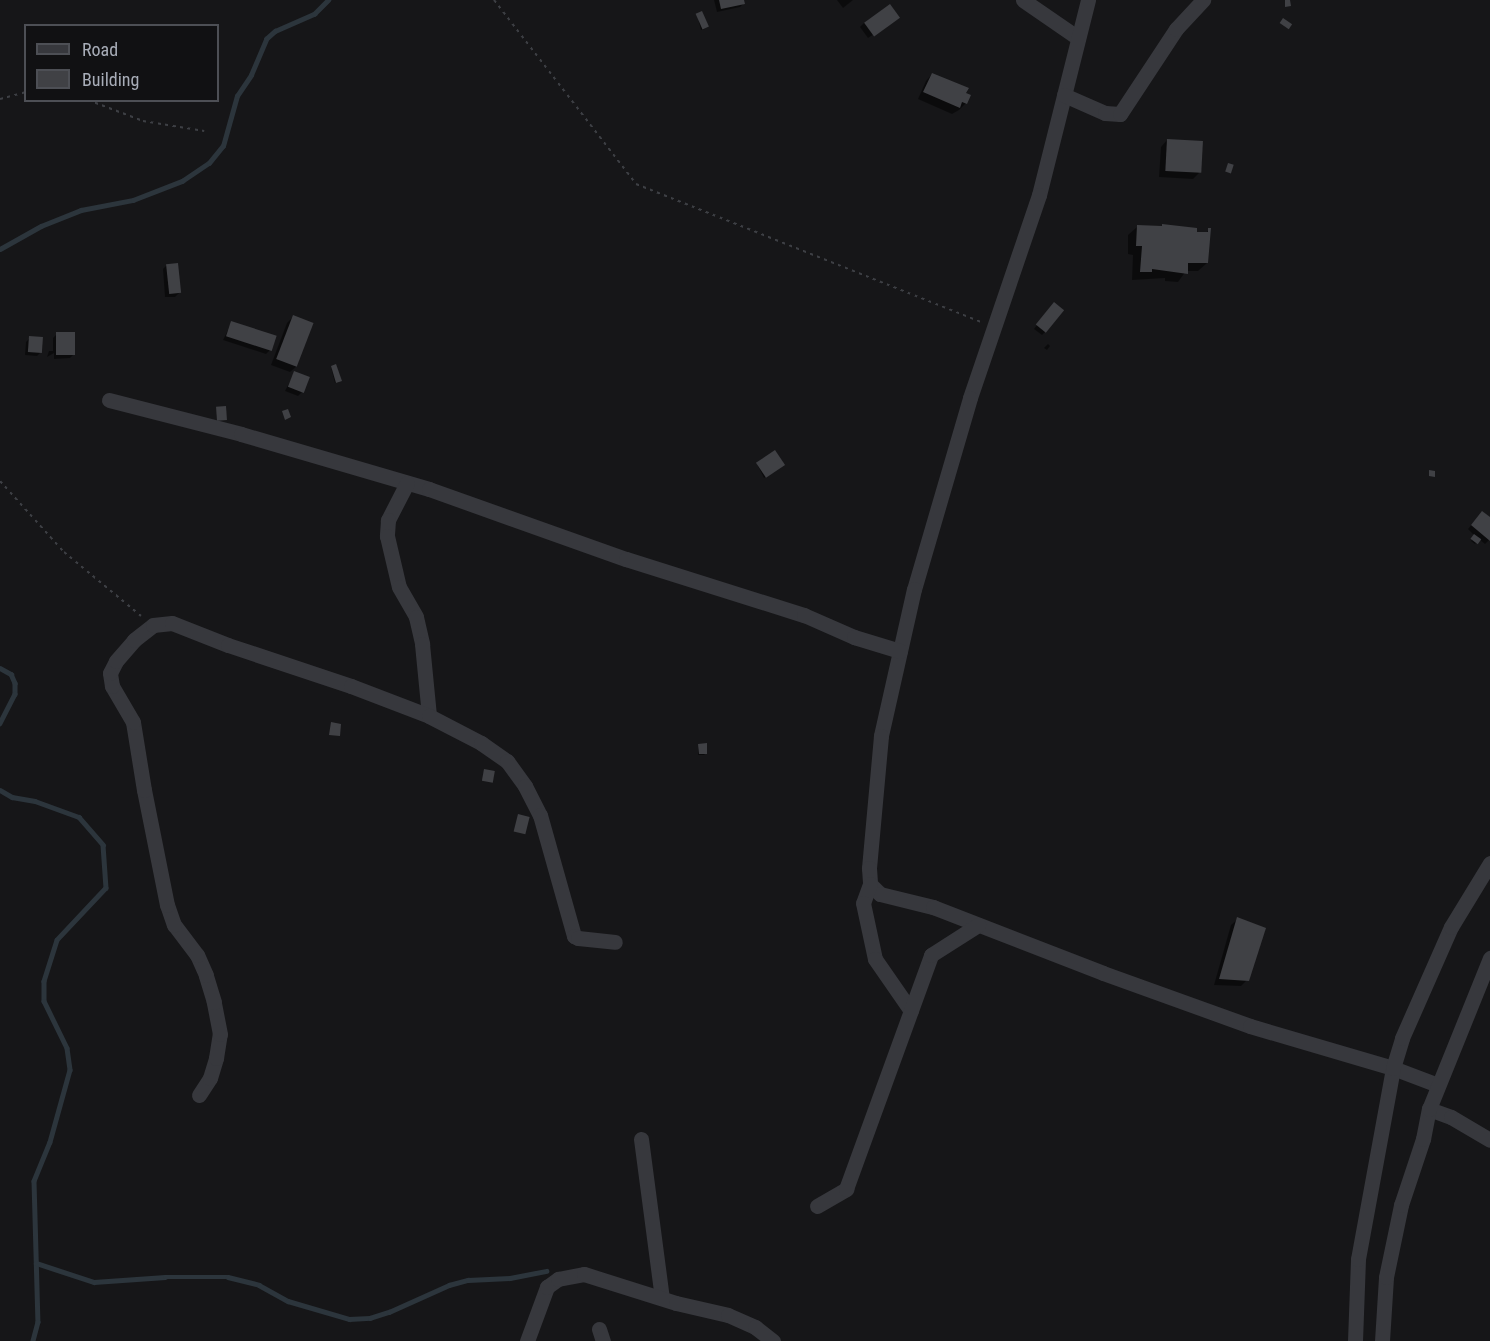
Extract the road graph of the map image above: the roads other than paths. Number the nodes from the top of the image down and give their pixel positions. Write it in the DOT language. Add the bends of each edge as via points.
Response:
graph roads {
  1 [pos="1023,0"];
  2 [pos="1088,0"];
  3 [pos="1203,0"];
  4 [pos="1078,38"];
  5 [pos="1064,95"];
  6 [pos="109,400"];
  7 [pos="407,483"];
  8 [pos="900,651"];
  9 [pos="429,716"];
  10 [pos="1490,863"];
  11 [pos="870,884"];
  12 [pos="978,925"];
  13 [pos="615,942"];
  14 [pos="1490,958"];
  15 [pos="911,1011"];
  16 [pos="1394,1068"];
  17 [pos="1438,1085"];
  18 [pos="198,1095"];
  19 [pos="1429,1109"];
  20 [pos="641,1138"];
  21 [pos="1490,1140"];
  22 [pos="817,1206"];
  23 [pos="662,1298"];
  24 [pos="527,1341"];
  25 [pos="773,1341"];
  26 [pos="1355,1341"];
  27 [pos="1382,1341"];
  1 -- 4 [label="street"];
  2 -- 4 [label="street"];
  3 -- 5 [label="street" via="1176,29 1120,114 1106,113"];
  4 -- 5 [label="street"];
  5 -- 8 [label="street" via="1040,195 938,498"];
  6 -- 7 [label="street"];
  7 -- 8 [label="street" via="626,559 804,615"];
  7 -- 9 [label="street" via="388,520 387,536 399,586 416,617"];
  8 -- 11 [label="street" via="881,736"];
  9 -- 13 [label="street" via="507,761 540,815 574,936"];
  9 -- 18 [label="street" via="172,623 153,625 134,639 116,661 110,673 112,686 133,722 167,904 174,925 197,956 214,1002 220,1034 216,1058 210,1078"];
  10 -- 16 [label="street" via="1451,927 1402,1038"];
  11 -- 12 [label="street" via="880,894"];
  11 -- 15 [label="street" via="863,903 875,959"];
  12 -- 15 [label="street" via="931,955"];
  12 -- 16 [label="street" via="1250,1026"];
  14 -- 17 [label="street"];
  15 -- 22 [label="street" via="846,1188"];
  16 -- 17 [label="street"];
  16 -- 26 [label="street" via="1358,1259"];
  17 -- 19 [label="street"];
  19 -- 21 [label="street"];
  19 -- 27 [label="street" via="1393,1241"];
  20 -- 23 [label="street"];
  23 -- 24 [label="street" via="600,1277 571,1275 547,1287"];
  23 -- 25 [label="street" via="728,1315 755,1327"];
}
